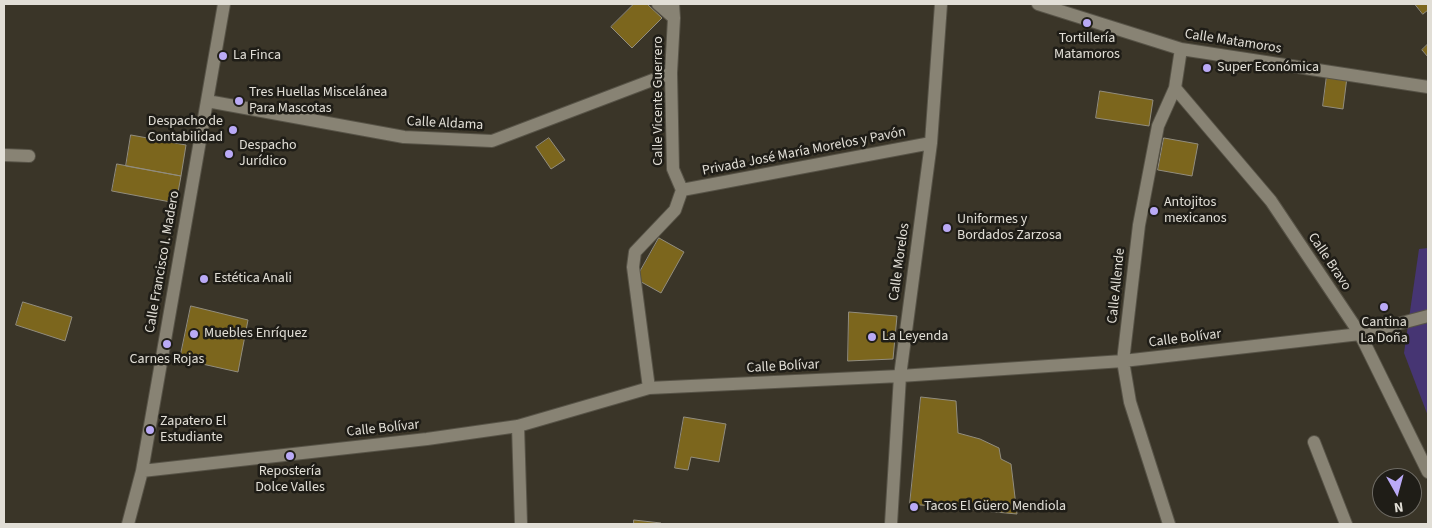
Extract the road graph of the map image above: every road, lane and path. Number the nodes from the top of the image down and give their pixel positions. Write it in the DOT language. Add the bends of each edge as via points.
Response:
graph roads {
  1 [pos="224,4"];
  2 [pos="658,4"];
  3 [pos="673,4"];
  4 [pos="941,4"];
  5 [pos="1038,4"];
  6 [pos="674,18"];
  7 [pos="1181,49"];
  8 [pos="671,73"];
  9 [pos="1428,87"];
  10 [pos="1175,88"];
  11 [pos="207,101"];
  12 [pos="931,143"];
  13 [pos="4,155"];
  14 [pos="29,156"];
  15 [pos="682,190"];
  16 [pos="1428,316"];
  17 [pos="1360,334"];
  18 [pos="1123,361"];
  19 [pos="900,376"];
  20 [pos="649,388"];
  21 [pos="518,426"];
  22 [pos="1314,442"];
  23 [pos="142,471"];
  24 [pos="1428,472"];
  25 [pos="128,524"];
  26 [pos="521,524"];
  27 [pos="890,524"];
  28 [pos="1169,524"];
  29 [pos="1346,524"];
  1 -- 11 [label="street, Calle Francisco I. Madero"];
  2 -- 6 [label="street"];
  3 -- 6 [label="street, Calle Vicente Guerrero"];
  4 -- 12 [label="street, Calle Morelos"];
  5 -- 7 [label="street, Calle Matamoros"];
  6 -- 8 [label="street, Calle Vicente Guerrero"];
  7 -- 9 [label="street, Calle Matamoros"];
  7 -- 10 [label="street, Calle Allende"];
  8 -- 11 [label="street, Calle Aldama" via="492,142 404,137"];
  8 -- 15 [label="street, Calle Vicente Guerrero" via="673,169"];
  10 -- 17 [label="street, Calle Bravo" via="1271,201"];
  10 -- 18 [label="street, Calle Allende" via="1158,126 1138,225"];
  11 -- 23 [label="street, Calle Francisco I. Madero"];
  12 -- 15 [label="street, Privada José María Morelos y Pavón"];
  12 -- 19 [label="street, Calle Morelos"];
  13 -- 14 [label="street"];
  15 -- 20 [label="street" via="675,210 635,252 633,267"];
  16 -- 17 [label="street, Calle Bolívar"];
  17 -- 18 [label="street, Calle Bolívar"];
  17 -- 24 [label="street, Calle Bravo"];
  18 -- 19 [label="street, Calle Bolívar"];
  18 -- 28 [label="street, Calle Allende" via="1130,402"];
  19 -- 20 [label="street, Calle Bolívar"];
  19 -- 27 [label="street, Calle Morelos"];
  20 -- 21 [label="street, Calle Bolívar"];
  21 -- 23 [label="street, Calle Bolívar"];
  21 -- 26 [label="street"];
  22 -- 29 [label="street"];
  23 -- 25 [label="street, Calle Francisco I. Madero"];
}
